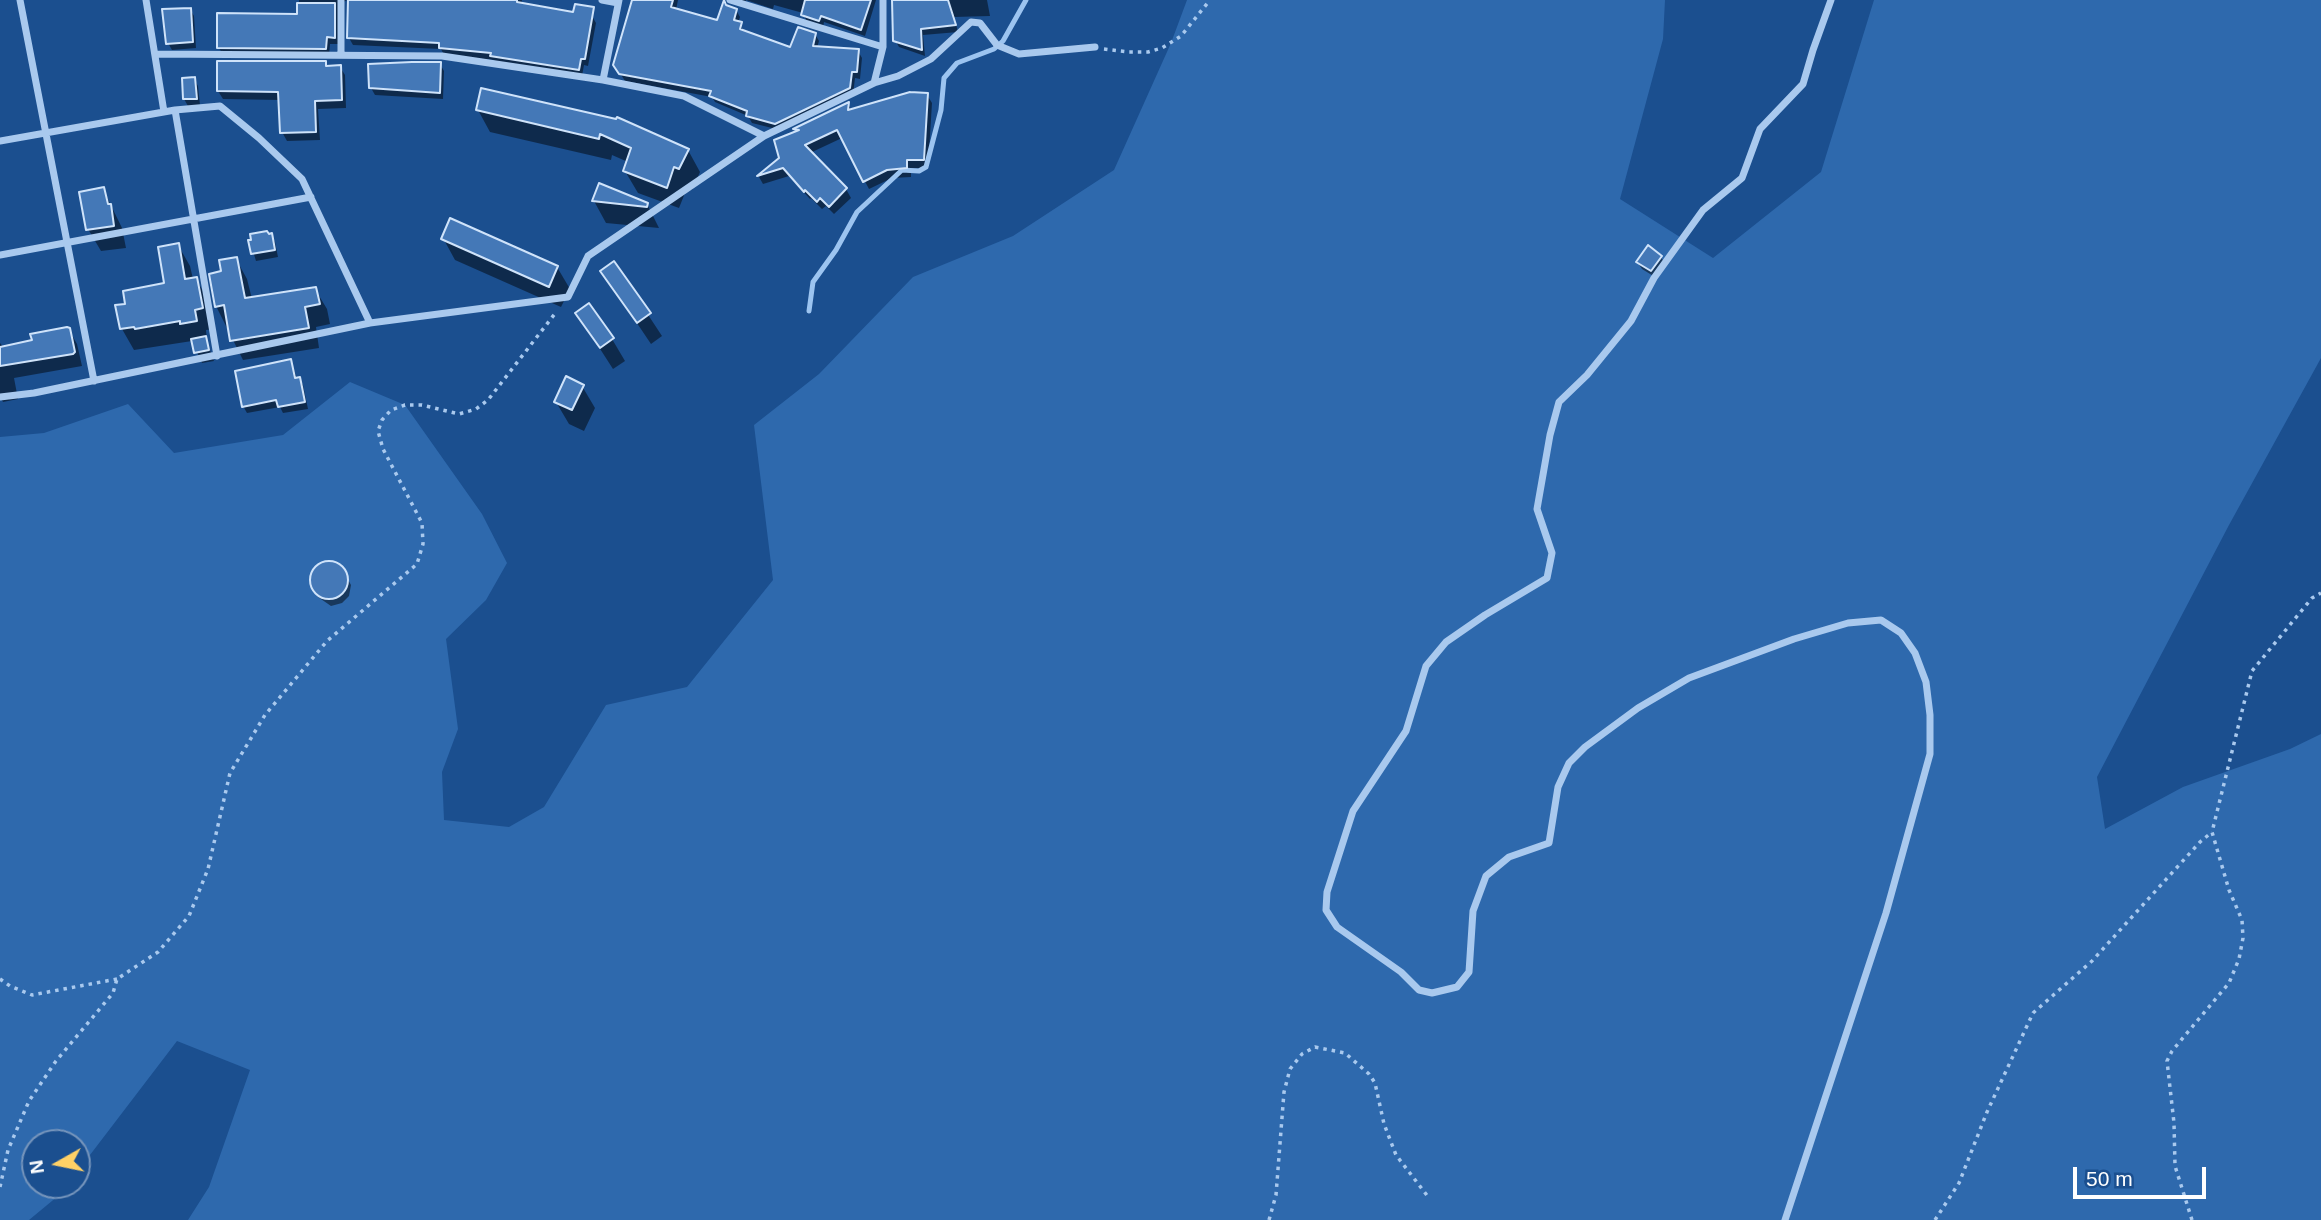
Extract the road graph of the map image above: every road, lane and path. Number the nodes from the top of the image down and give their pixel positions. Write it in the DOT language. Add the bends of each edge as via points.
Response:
graph roads {
  1 [pos="20,0"];
  2 [pos="146,0"];
  3 [pos="341,0"];
  4 [pos="602,0"];
  5 [pos="730,0"];
  6 [pos="883,0"];
  7 [pos="1210,0"];
  8 [pos="1830,0"];
  9 [pos="618,1"];
  10 [pos="883,47"];
  11 [pos="1095,47"];
  12 [pos="155,54"];
  13 [pos="341,54"];
  14 [pos="603,80"];
  15 [pos="874,83"];
  16 [pos="175,110"];
  17 [pos="164,112"];
  18 [pos="46,132"];
  19 [pos="764,136"];
  20 [pos="0,141"];
  21 [pos="311,197"];
  22 [pos="194,219"];
  23 [pos="69,243"];
  24 [pos="0,255"];
  25 [pos="568,298"];
  26 [pos="370,323"];
  27 [pos="217,356"];
  28 [pos="94,381"];
  29 [pos="0,397"];
  30 [pos="2321,593"];
  31 [pos="2212,832"];
  32 [pos="0,979"];
  33 [pos="117,979"];
  34 [pos="0,1187"];
  35 [pos="1429,1198"];
  36 [pos="1269,1220"];
  37 [pos="1785,1220"];
  38 [pos="1935,1220"];
  39 [pos="2192,1220"];
  1 -- 18 [label="street"];
  2 -- 12 [label="street"];
  3 -- 13 [label="street"];
  4 -- 9 [label="street"];
  5 -- 10 [label="street"];
  6 -- 10 [label="street"];
  7 -- 11 [label="path" via="1181,36 1163,48 1128,52"];
  8 -- 37 [label="street" via="1803,84 1760,129 1742,178 1703,210 1654,278 1631,321 1559,402 1537,509 1552,553 1547,578 1446,642 1426,666 1406,731 1353,811 1326,910 1337,927 1402,972 1419,990 1432,993 1457,987 1469,972 1473,911 1486,877 1509,858 1549,843 1558,787 1569,763 1586,747 1689,678 1794,639 1848,623 1881,620 1901,633 1926,682 1930,754 1886,913"];
  9 -- 14 [label="street"];
  10 -- 15 [label="street"];
  11 -- 15 [label="street" via="1018,54 997,45 980,23 971,22 931,59"];
  12 -- 13 [label="street"];
  12 -- 17 [label="street"];
  13 -- 14 [label="street" via="442,56"];
  14 -- 19 [label="street" via="684,96"];
  15 -- 19 [label="street"];
  16 -- 17 [label="street"];
  16 -- 21 [label="street" via="220,106 302,179"];
  16 -- 22 [label="street"];
  17 -- 18 [label="street"];
  18 -- 20 [label="street"];
  18 -- 23 [label="street"];
  19 -- 25 [label="street" via="588,256"];
  21 -- 22 [label="street"];
  21 -- 26 [label="street"];
  22 -- 23 [label="street"];
  22 -- 27 [label="street"];
  23 -- 24 [label="street"];
  23 -- 28 [label="street"];
  25 -- 26 [label="street"];
  25 -- 33 [label="path" via="476,409 460,414 405,405 391,410 383,420 378,431 383,449 422,523 423,544 417,564 327,640 265,715 230,774 208,869 189,916 158,952"];
  26 -- 27 [label="street"];
  27 -- 28 [label="street"];
  28 -- 29 [label="street"];
  30 -- 31 [label="path" via="2252,671"];
  31 -- 38 [label="path" via="2092,961 2033,1013 1959,1183"];
  31 -- 39 [label="path" via="2242,920 2243,938 2230,983 2167,1061 2175,1166"];
  32 -- 33 [label="path" via="32,995"];
  33 -- 34 [label="path" via="113,993 29,1101 8,1150"];
  35 -- 36 [label="path" via="1396,1156 1369,1073 1345,1053 1315,1046 1290,1069"];
}
